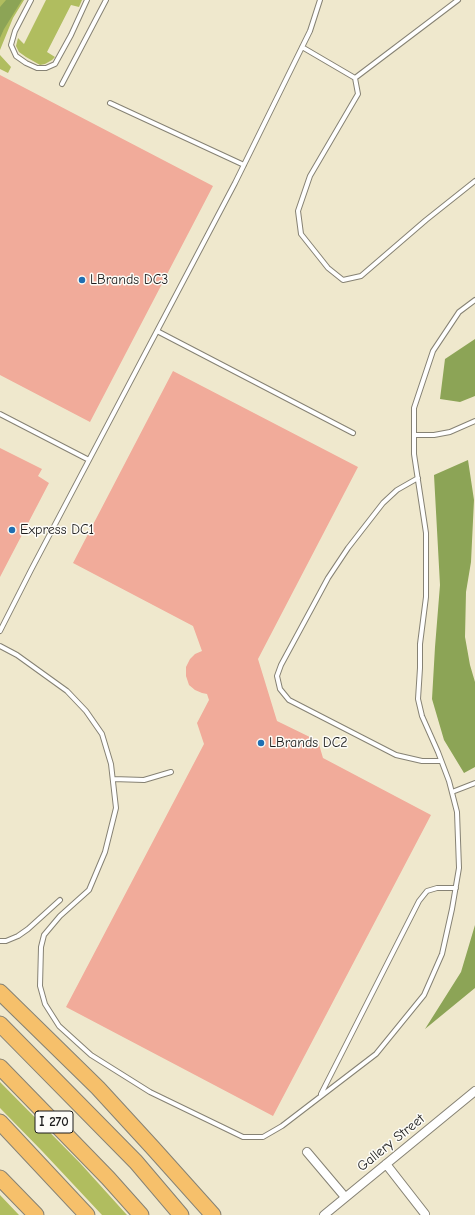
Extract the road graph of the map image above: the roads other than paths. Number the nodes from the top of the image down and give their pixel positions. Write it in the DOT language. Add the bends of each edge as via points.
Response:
graph roads {
  1 [pos="31,0"];
  2 [pos="87,0"];
  3 [pos="106,0"];
  4 [pos="320,0"];
  5 [pos="458,0"];
  6 [pos="302,47"];
  7 [pos="355,78"];
  8 [pos="62,84"];
  9 [pos="110,103"];
  10 [pos="244,166"];
  11 [pos="475,181"];
  12 [pos="475,300"];
  13 [pos="157,331"];
  14 [pos="0,414"];
  15 [pos="475,421"];
  16 [pos="353,433"];
  17 [pos="414,435"];
  18 [pos="89,460"];
  19 [pos="418,478"];
  20 [pos="0,630"];
  21 [pos="0,646"];
  22 [pos="441,760"];
  23 [pos="171,772"];
  24 [pos="113,779"];
  25 [pos="475,783"];
  26 [pos="452,792"];
  27 [pos="456,888"];
  28 [pos="60,900"];
  29 [pos="0,941"];
  30 [pos="0,992"];
  31 [pos="0,1024"];
  32 [pos="0,1067"];
  33 [pos="475,1091"];
  34 [pos="320,1096"];
  35 [pos="0,1122"];
  36 [pos="307,1152"];
  37 [pos="386,1164"];
  38 [pos="0,1178"];
  39 [pos="345,1197"];
  40 [pos="425,1214"];
  41 [pos="36,1215"];
  42 [pos="87,1215"];
  43 [pos="141,1215"];
  44 [pos="181,1215"];
  45 [pos="213,1215"];
  46 [pos="324,1215"];
  1 -- 2 [label="lane" via="15,31 11,45 16,56 37,68 55,64"];
  3 -- 8 [label="lane"];
  4 -- 6 [label="lane"];
  5 -- 7 [label="lane"];
  6 -- 7 [label="lane"];
  6 -- 10 [label="lane"];
  7 -- 11 [label="lane" via="358,94 310,176 298,211 301,234 328,268 343,280 361,276"];
  9 -- 10 [label="lane"];
  10 -- 13 [label="lane"];
  12 -- 17 [label="lane" via="459,312 433,351 414,408"];
  13 -- 16 [label="lane"];
  13 -- 18 [label="lane"];
  14 -- 18 [label="lane"];
  15 -- 17 [label="lane" via="450,432"];
  17 -- 19 [label="lane"];
  18 -- 20 [label="lane"];
  19 -- 22 [label="lane" via="426,533 426,598 420,644 418,699 422,716"];
  19 -- 22 [label="lane" via="397,490 383,503 348,548 328,578 277,676 280,689 289,700 396,755 422,761"];
  21 -- 24 [label="lane" via="17,655 67,691 86,711 102,734"];
  22 -- 26 [label="lane"];
  23 -- 24 [label="lane" via="144,780"];
  24 -- 34 [label="lane" via="116,808 105,852 89,890 60,916 44,935 41,947 40,986 45,1004 59,1026 91,1055 150,1092 243,1137 263,1137 282,1126"];
  25 -- 26 [label="lane"];
  26 -- 27 [label="lane" via="457,812 459,868"];
  27 -- 34 [label="lane" via="442,954 424,995 376,1054"];
  27 -- 34 [label="lane" via="427,891 419,901"];
  28 -- 29 [label="lane" via="18,936"];
  30 -- 45 [label="highway" via="98,1088"];
  31 -- 44 [label="highway" via="136,1162"];
  32 -- 43 [label="highway, I 270"];
  33 -- 37 [label="street, Gallery Street"];
  35 -- 42 [label="highway, I 270"];
  36 -- 39 [label="street"];
  37 -- 39 [label="street, Gallery Street"];
  37 -- 40 [label="street"];
  38 -- 41 [label="highway"];
  39 -- 46 [label="street, Gallery Street"];
}
